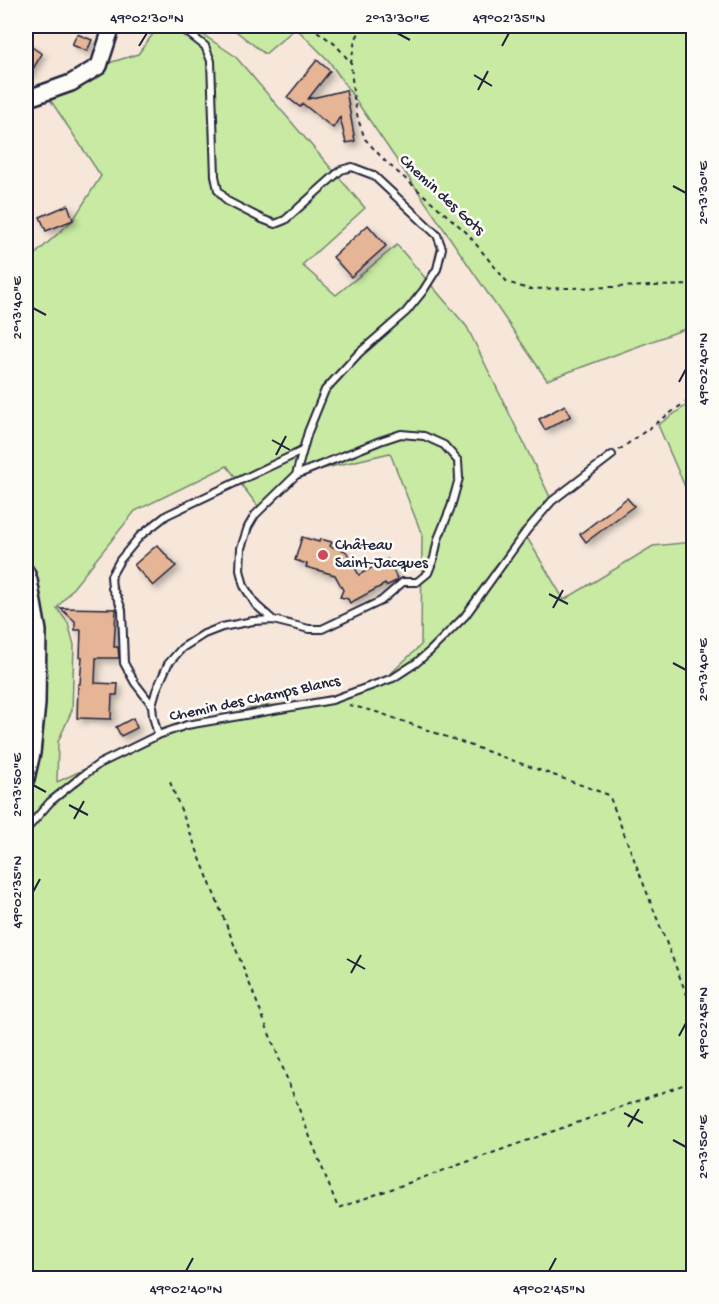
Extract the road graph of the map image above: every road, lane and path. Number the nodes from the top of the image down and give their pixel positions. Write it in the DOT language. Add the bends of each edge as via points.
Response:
graph roads {
  1 [pos="112,26"];
  2 [pos="178,26"];
  3 [pos="310,26"];
  4 [pos="363,26"];
  5 [pos="351,63"];
  6 [pos="26,99"];
  7 [pos="693,285"];
  8 [pos="693,396"];
  9 [pos="302,451"];
  10 [pos="612,455"];
  11 [pos="296,475"];
  12 [pos="26,572"];
  13 [pos="273,620"];
  14 [pos="332,700"];
  15 [pos="153,705"];
  16 [pos="158,735"];
  17 [pos="26,779"];
  18 [pos="170,782"];
  19 [pos="26,830"];
  20 [pos="693,1007"];
  21 [pos="693,1081"];
  1 -- 6 [label="street" via="99,66 71,83"];
  2 -- 9 [label="lane" via="205,46 211,61 215,176 218,190 227,201 275,224 285,220 341,170 352,167 373,175 437,235 442,248 437,269 406,312 359,353 325,390"];
  3 -- 5 [label="path" via="336,45"];
  4 -- 5 [label="path, Chemin des Gots" via="355,40"];
  5 -- 7 [label="path, Chemin des Gots" via="353,93 365,139 466,232 507,282 528,289"];
  8 -- 10 [label="path"];
  9 -- 11 [label="lane"];
  9 -- 15 [label="lane" via="167,515 140,536 120,560 111,576 111,588 122,610 124,663"];
  10 -- 14 [label="lane, Chemin des Champs Blancs" via="552,501 465,616 430,651 393,678"];
  11 -- 13 [label="lane" via="255,515 241,548 244,586 256,605"];
  11 -- 13 [label="lane" via="401,434 424,436 444,445 458,462 459,478 428,573 417,582 403,582 381,600 322,629"];
  12 -- 17 [label="street" via="38,631 37,704"];
  13 -- 15 [label="lane" via="222,627 182,648 168,664"];
  14 -- 16 [label="lane, Chemin des Champs Blancs" via="197,723"];
  14 -- 20 [label="path" via="380,713 609,795"];
  15 -- 16 [label="lane"];
  16 -- 19 [label="lane, Chemin des Champs Blancs" via="99,764 50,802"];
  18 -- 21 [label="path" via="338,1208"];
}
